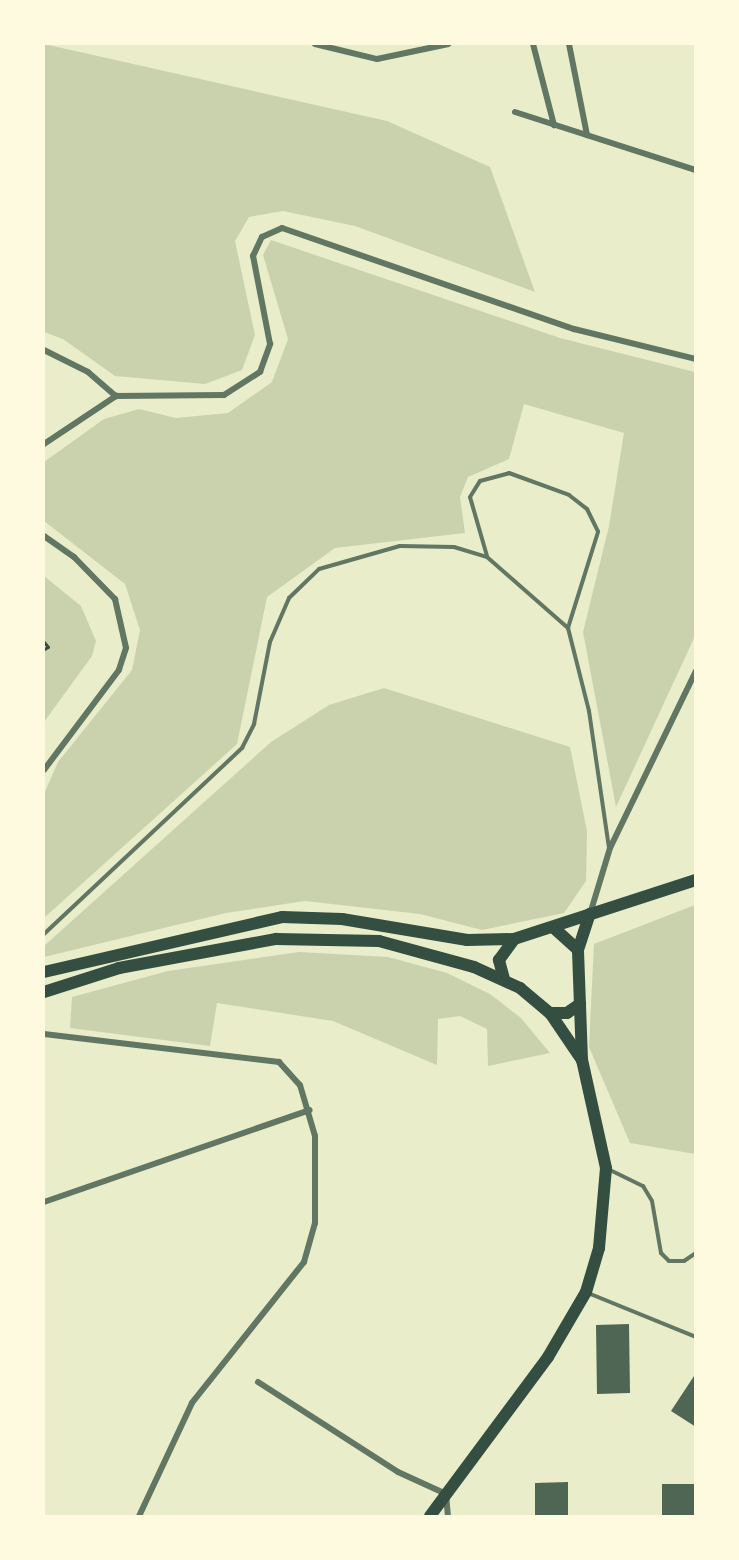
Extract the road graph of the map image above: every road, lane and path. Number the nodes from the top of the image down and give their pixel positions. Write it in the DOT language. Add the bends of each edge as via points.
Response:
graph roads {
  1 [pos="315,44"];
  2 [pos="448,44"];
  3 [pos="533,44"];
  4 [pos="569,44"];
  5 [pos="515,112"];
  6 [pos="554,125"];
  7 [pos="587,135"];
  8 [pos="696,170"];
  9 [pos="44,350"];
  10 [pos="696,359"];
  11 [pos="116,396"];
  12 [pos="44,444"];
  13 [pos="44,536"];
  14 [pos="487,556"];
  15 [pos="568,628"];
  16 [pos="44,642"];
  17 [pos="44,650"];
  18 [pos="696,671"];
  19 [pos="44,770"];
  20 [pos="610,848"];
  21 [pos="696,880"];
  22 [pos="590,914"];
  23 [pos="555,929"];
  24 [pos="44,934"];
  25 [pos="514,939"];
  26 [pos="578,950"];
  27 [pos="44,972"];
  28 [pos="504,979"];
  29 [pos="44,992"];
  30 [pos="580,1004"];
  31 [pos="550,1013"];
  32 [pos="44,1034"];
  33 [pos="582,1060"];
  34 [pos="309,1110"];
  35 [pos="606,1168"];
  36 [pos="44,1202"];
  37 [pos="696,1253"];
  38 [pos="586,1292"];
  39 [pos="696,1337"];
  40 [pos="258,1382"];
  41 [pos="446,1494"];
  42 [pos="139,1516"];
  43 [pos="430,1516"];
  44 [pos="448,1516"];
  1 -- 2 [label="street" via="377,59"];
  3 -- 6 [label="street"];
  4 -- 7 [label="street"];
  5 -- 6 [label="street"];
  6 -- 7 [label="street"];
  7 -- 8 [label="street"];
  9 -- 11 [label="street" via="88,372"];
  10 -- 11 [label="street" via="574,330 282,228 262,237 252,256 270,344 260,372 224,395"];
  11 -- 12 [label="street"];
  13 -- 19 [label="street" via="74,557 115,599 126,648 120,670"];
  14 -- 15 [label="lane"];
  14 -- 15 [label="lane" via="470,497 480,481 509,473 569,495 587,509 598,532"];
  14 -- 24 [label="lane" via="454,547 400,546 320,569 288,598 270,642 254,724 242,748"];
  15 -- 20 [label="lane" via="589,711"];
  16 -- 17 [label="path" via="48,647"];
  18 -- 20 [label="street"];
  20 -- 22 [label="street"];
  21 -- 22 [label="main road"];
  22 -- 23 [label="main road"];
  22 -- 26 [label="main road"];
  23 -- 25 [label="main road"];
  23 -- 26 [label="main road"];
  25 -- 27 [label="main road" via="467,940 342,919 282,917"];
  25 -- 28 [label="main road" via="499,960"];
  26 -- 30 [label="main road"];
  28 -- 29 [label="main road" via="379,941 312,938 166,958"];
  28 -- 31 [label="main road"];
  30 -- 31 [label="main road" via="567,1013"];
  30 -- 33 [label="main road"];
  31 -- 33 [label="main road"];
  32 -- 34 [label="street" via="260,1057 292,1073"];
  33 -- 35 [label="main road"];
  34 -- 36 [label="street"];
  34 -- 42 [label="street" via="318,1173 311,1247 293,1278 192,1404"];
  35 -- 37 [label="lane" via="643,1186 652,1201 661,1253 669,1262 684,1261"];
  35 -- 38 [label="main road" via="605,1216"];
  38 -- 39 [label="lane"];
  38 -- 41 [label="main road" via="548,1357"];
  40 -- 41 [label="street" via="398,1472"];
  41 -- 43 [label="main road"];
  41 -- 44 [label="street"];
}
